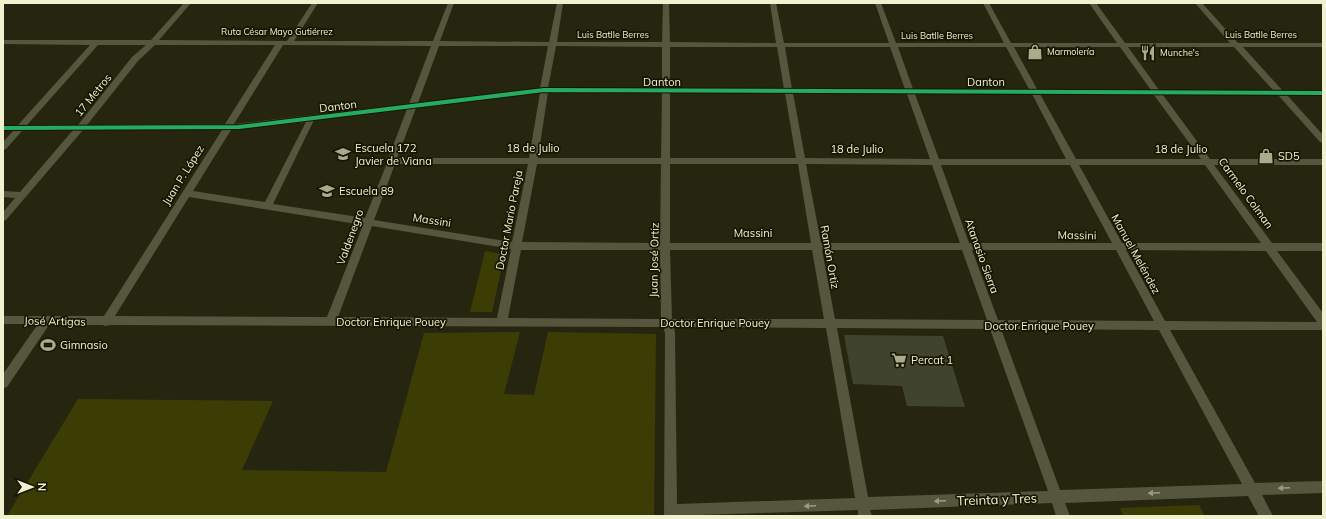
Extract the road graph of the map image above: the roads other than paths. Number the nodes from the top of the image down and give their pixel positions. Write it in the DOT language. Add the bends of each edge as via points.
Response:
graph roads {
  1 [pos="188,3"];
  2 [pos="315,3"];
  3 [pos="451,3"];
  4 [pos="560,3"];
  5 [pos="666,3"];
  6 [pos="773,3"];
  7 [pos="878,3"];
  8 [pos="986,3"];
  9 [pos="1092,3"];
  10 [pos="1198,3"];
  11 [pos="3,42"];
  12 [pos="96,42"];
  13 [pos="154,42"];
  14 [pos="285,42"];
  15 [pos="435,43"];
  16 [pos="552,45"];
  17 [pos="666,45"];
  18 [pos="781,45"];
  19 [pos="1122,45"];
  20 [pos="1237,45"];
  21 [pos="1323,45"];
  22 [pos="895,46"];
  23 [pos="1010,46"];
  24 [pos="544,90"];
  25 [pos="667,92"];
  26 [pos="789,92"];
  27 [pos="1035,92"];
  28 [pos="912,93"];
  29 [pos="1157,93"];
  30 [pos="1280,93"];
  31 [pos="1323,93"];
  32 [pos="411,106"];
  33 [pos="311,119"];
  34 [pos="228,126"];
  35 [pos="3,128"];
  36 [pos="20,128"];
  37 [pos="80,128"];
  38 [pos="1323,140"];
  39 [pos="3,147"];
  40 [pos="533,160"];
  41 [pos="667,160"];
  42 [pos="390,161"];
  43 [pos="801,161"];
  44 [pos="1073,161"];
  45 [pos="1208,161"];
  46 [pos="935,162"];
  47 [pos="1323,162"];
  48 [pos="186,193"];
  49 [pos="3,194"];
  50 [pos="23,194"];
  51 [pos="267,207"];
  52 [pos="3,218"];
  53 [pos="368,222"];
  54 [pos="666,245"];
  55 [pos="516,246"];
  56 [pos="816,246"];
  57 [pos="966,246"];
  58 [pos="1270,246"];
  59 [pos="1118,247"];
  60 [pos="1323,247"];
  61 [pos="3,320"];
  62 [pos="46,321"];
  63 [pos="1323,321"];
  64 [pos="106,322"];
  65 [pos="331,322"];
  66 [pos="502,322"];
  67 [pos="667,323"];
  68 [pos="830,324"];
  69 [pos="1162,325"];
  70 [pos="994,326"];
  71 [pos="1323,326"];
  72 [pos="3,383"];
  73 [pos="1323,487"];
  74 [pos="1251,490"];
  75 [pos="1056,497"];
  76 [pos="864,510"];
  77 [pos="671,514"];
  78 [pos="1063,516"];
  79 [pos="1266,516"];
  1 -- 13 [label="street, 17 Metros"];
  2 -- 14 [label="street, Juan P. López"];
  3 -- 15 [label="street, Valdenegro"];
  4 -- 16 [label="street, Doctor Mario Pareja"];
  5 -- 17 [label="street, Juan José Ortiz"];
  6 -- 18 [label="street, Ramón Ortiz"];
  7 -- 22 [label="street, Atanasio Sierra"];
  8 -- 23 [label="street, Manuel Meléndez"];
  9 -- 19 [label="street, Carmelo Colman"];
  10 -- 20 [label="street"];
  11 -- 12 [label="street, Ruta César Mayo Gutiérrez"];
  12 -- 13 [label="street, Ruta César Mayo Gutiérrez"];
  12 -- 36 [label="street"];
  13 -- 14 [label="street, Ruta César Mayo Gutiérrez"];
  13 -- 37 [label="street, 17 Metros" via="135,59"];
  14 -- 15 [label="street, Ruta César Mayo Gutiérrez"];
  14 -- 34 [label="street, Juan P. López"];
  15 -- 16 [label="street, Ruta César Mayo Gutiérrez"];
  15 -- 32 [label="street, Valdenegro"];
  16 -- 17 [label="street, Luis Batlle Berres"];
  16 -- 24 [label="street, Doctor Mario Pareja"];
  17 -- 18 [label="street, Luis Batlle Berres"];
  17 -- 25 [label="street, Juan José Ortiz"];
  18 -- 22 [label="street, Luis Batlle Berres"];
  18 -- 26 [label="street, Ramón Ortiz"];
  19 -- 20 [label="street, Luis Batlle Berres"];
  19 -- 23 [label="street, Luis Batlle Berres"];
  19 -- 29 [label="street, Carmelo Colman"];
  20 -- 21 [label="street, Luis Batlle Berres"];
  20 -- 30 [label="street"];
  22 -- 23 [label="street, Luis Batlle Berres"];
  22 -- 28 [label="street, Atanasio Sierra"];
  23 -- 27 [label="street, Manuel Meléndez"];
  24 -- 25 [label="street, Danton"];
  24 -- 32 [label="street, Danton"];
  24 -- 40 [label="street, Doctor Mario Pareja"];
  25 -- 26 [label="street, Danton"];
  25 -- 41 [label="street, Juan José Ortiz"];
  26 -- 28 [label="street, Danton"];
  26 -- 43 [label="street, Ramón Ortiz"];
  27 -- 28 [label="street, Danton"];
  27 -- 29 [label="street, Danton"];
  27 -- 44 [label="street, Manuel Meléndez"];
  28 -- 46 [label="street, Atanasio Sierra"];
  29 -- 30 [label="street, Danton"];
  29 -- 45 [label="street, Carmelo Colman"];
  30 -- 31 [label="street, Danton"];
  30 -- 38 [label="street"];
  32 -- 33 [label="street, Danton"];
  32 -- 42 [label="street, Valdenegro"];
  33 -- 34 [label="street, Danton"];
  33 -- 51 [label="street"];
  34 -- 37 [label="street, Danton"];
  34 -- 48 [label="street, Juan P. López"];
  35 -- 36 [label="street, Danton"];
  36 -- 37 [label="street, Danton"];
  36 -- 39 [label="street"];
  37 -- 50 [label="street, 17 Metros"];
  40 -- 41 [label="street, 18 de Julio"];
  40 -- 42 [label="street, 18 de Julio"];
  40 -- 55 [label="street, Doctor Mario Pareja"];
  41 -- 43 [label="street, 18 de Julio"];
  41 -- 54 [label="street, Juan José Ortiz"];
  42 -- 53 [label="street, Valdenegro"];
  43 -- 46 [label="street, 18 de Julio"];
  43 -- 56 [label="street, Ramón Ortiz"];
  44 -- 45 [label="street, 18 de Julio"];
  44 -- 46 [label="street, 18 de Julio"];
  44 -- 59 [label="street, Manuel Meléndez"];
  45 -- 47 [label="street, 18 de Julio"];
  45 -- 58 [label="street, Carmelo Colman"];
  46 -- 57 [label="street, Atanasio Sierra"];
  48 -- 51 [label="street, Massini"];
  48 -- 64 [label="street, Juan P. López"];
  49 -- 50 [label="street"];
  50 -- 52 [label="street, 17 Metros"];
  51 -- 53 [label="street, Massini"];
  53 -- 55 [label="street, Massini"];
  53 -- 65 [label="street, Valdenegro"];
  54 -- 55 [label="street, Massini"];
  54 -- 56 [label="street, Massini"];
  54 -- 67 [label="street, Juan José Ortiz"];
  55 -- 66 [label="street, Doctor Mario Pareja"];
  56 -- 57 [label="street, Massini"];
  56 -- 68 [label="street, Ramón Ortiz"];
  57 -- 59 [label="street, Massini"];
  57 -- 70 [label="street, Atanasio Sierra"];
  58 -- 59 [label="street, Massini"];
  58 -- 60 [label="street, Massini"];
  58 -- 63 [label="street, Carmelo Colman"];
  59 -- 69 [label="street, Manuel Meléndez"];
  61 -- 62 [label="street, José Artigas"];
  62 -- 64 [label="street, José Artigas"];
  62 -- 72 [label="street"];
  64 -- 65 [label="street, Doctor Enrique Pouey"];
  65 -- 66 [label="street, Doctor Enrique Pouey"];
  66 -- 67 [label="street, Doctor Enrique Pouey"];
  67 -- 68 [label="street, Doctor Enrique Pouey"];
  67 -- 77 [label="street, Juan José Ortiz" via="670,333"];
  68 -- 70 [label="street, Doctor Enrique Pouey"];
  68 -- 76 [label="street, Ramón Ortiz"];
  69 -- 70 [label="street, Doctor Enrique Pouey"];
  69 -- 71 [label="street, Doctor Enrique Pouey"];
  69 -- 74 [label="street, Manuel Meléndez"];
  70 -- 75 [label="street, Atanasio Sierra"];
  73 -- 74 [label="street, Treinta y Tres, one-way"];
  74 -- 75 [label="street, Treinta y Tres, one-way"];
  74 -- 79 [label="street, Manuel Meléndez"];
  75 -- 76 [label="street, Treinta y Tres, one-way"];
  75 -- 78 [label="street, Atanasio Sierra"];
  76 -- 77 [label="street, Treinta y Tres, one-way"];
}
